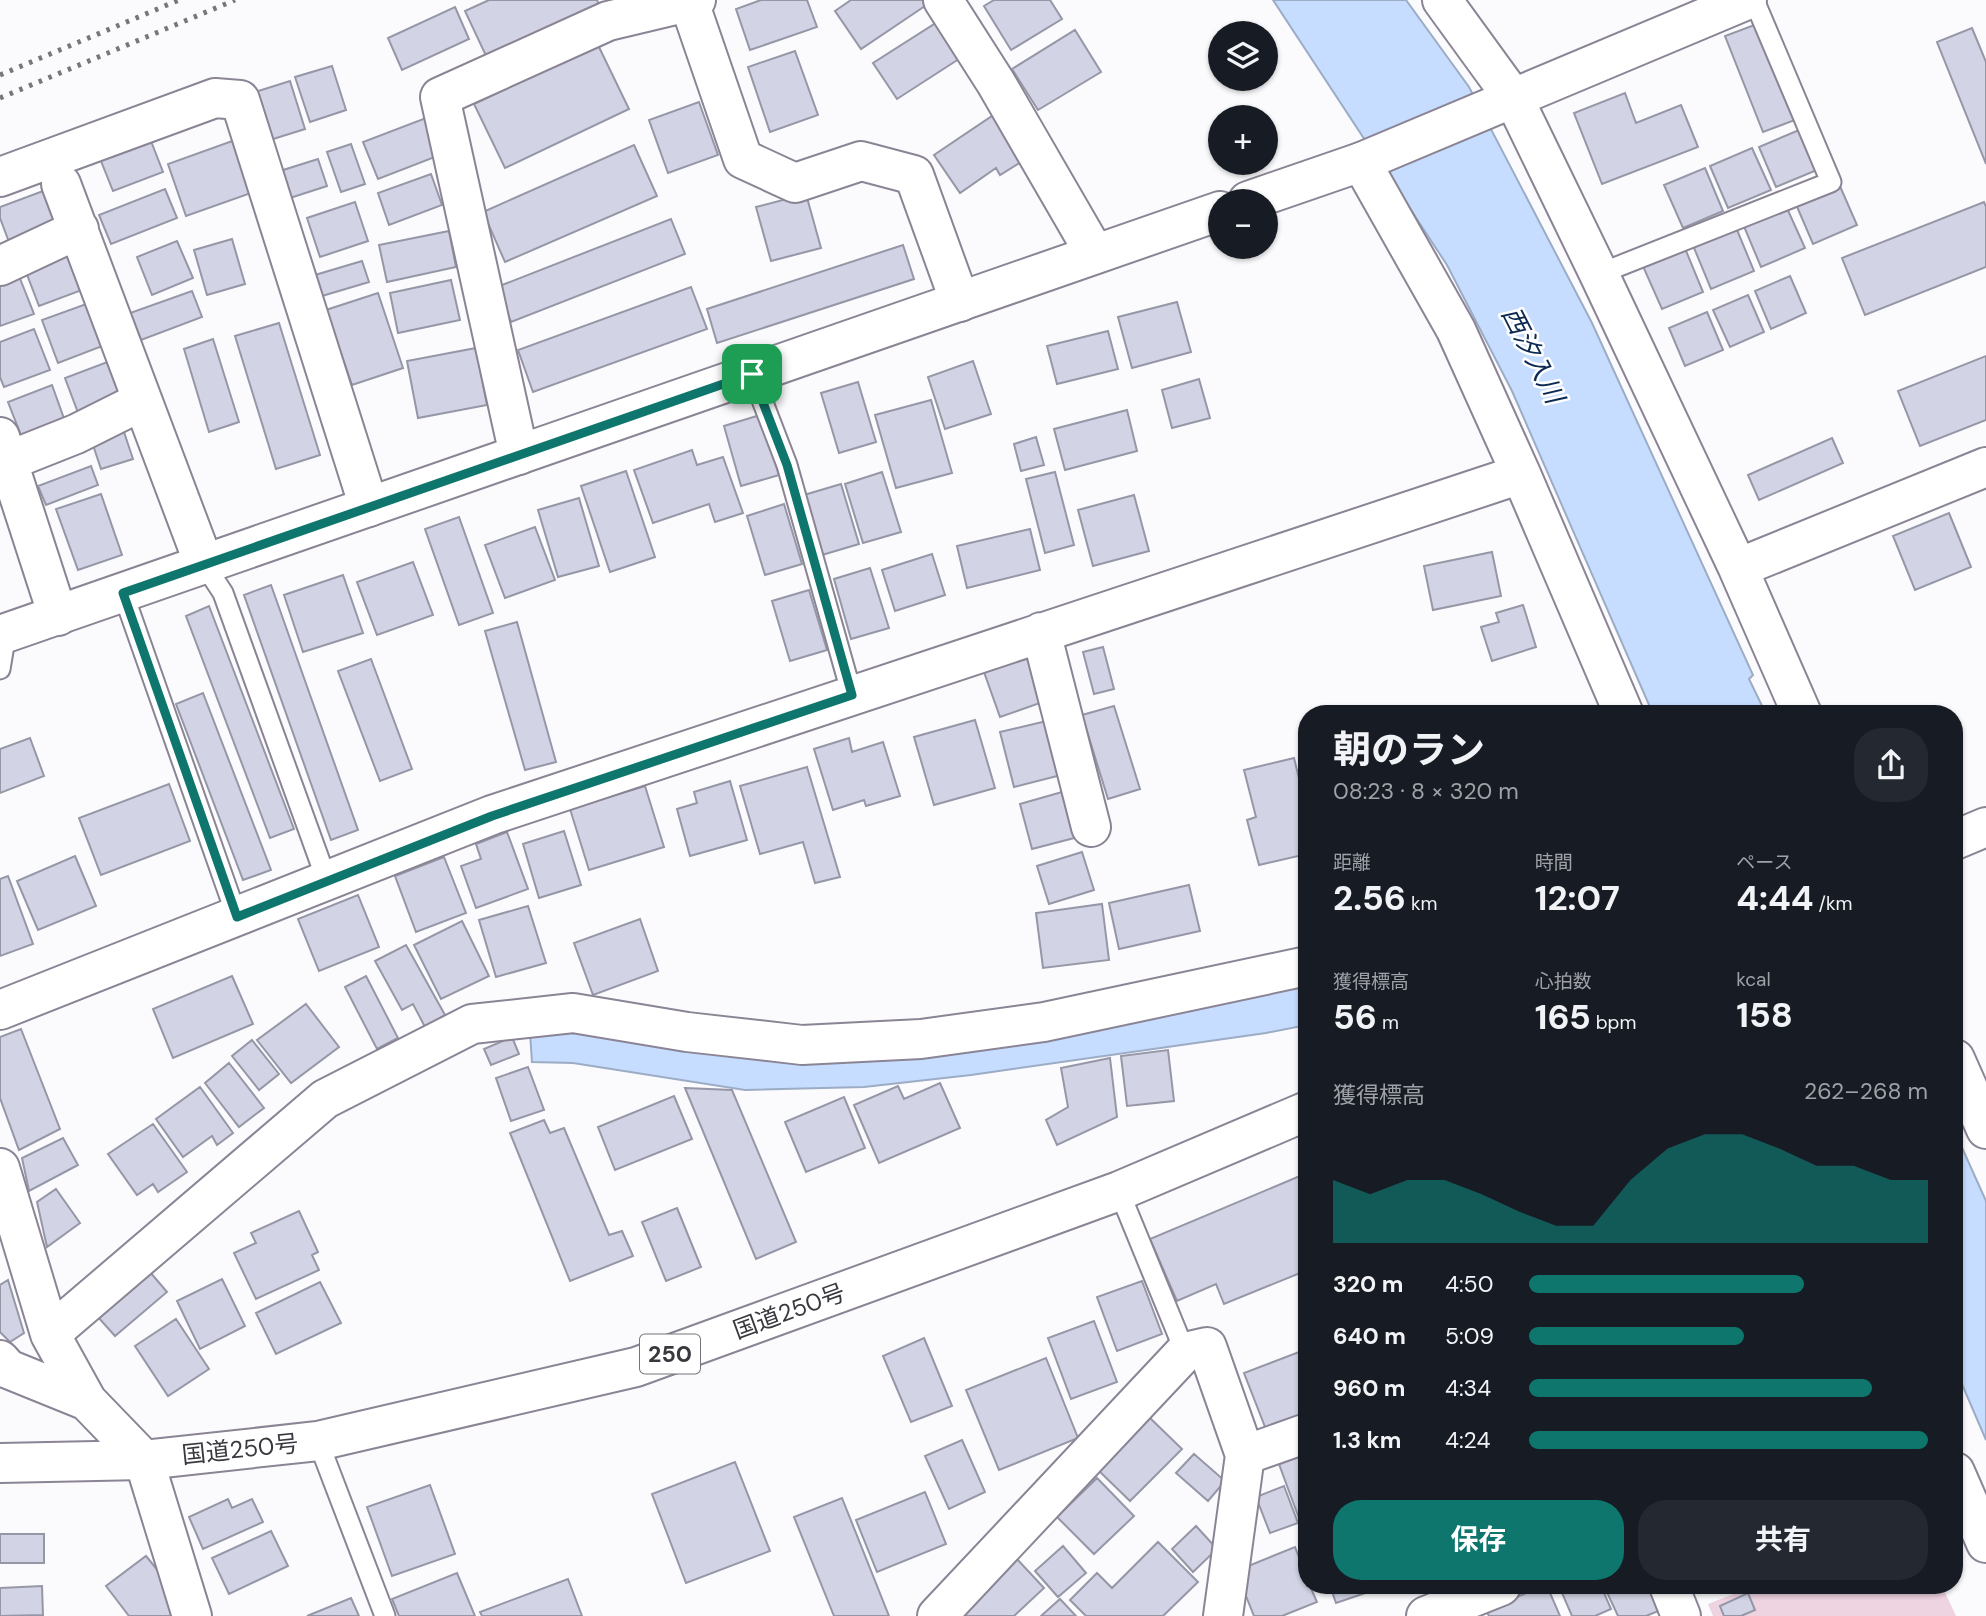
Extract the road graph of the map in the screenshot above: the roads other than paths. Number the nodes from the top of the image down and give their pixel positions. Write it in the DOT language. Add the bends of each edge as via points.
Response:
graph roads {
  1 [pos="943,0"];
  2 [pos="1442,0"];
  3 [pos="1747,0"];
  4 [pos="1754,0"];
  5 [pos="693,1"];
  6 [pos="1514,99"];
  7 [pos="1361,162"];
  8 [pos="0,177"];
  9 [pos="61,184"];
  10 [pos="1278,191"];
  11 [pos="1208,215"];
  12 [pos="79,229"];
  13 [pos="1096,254"];
  14 [pos="0,266"];
  15 [pos="1600,274"];
  16 [pos="960,302"];
  17 [pos="752,374"];
  18 [pos="142,401"];
  19 [pos="4,449"];
  20 [pos="519,455"];
  21 [pos="1986,467"];
  22 [pos="1521,474"];
  23 [pos="369,507"];
  24 [pos="204,564"];
  25 [pos="1738,568"];
  26 [pos="123,593"];
  27 [pos="58,615"];
  28 [pos="1041,632"];
  29 [pos="2,646"];
  30 [pos="852,695"];
  31 [pos="1621,705"];
  32 [pos="1798,705"];
  33 [pos="1091,827"];
  34 [pos="1986,827"];
  35 [pos="1963,837"];
  36 [pos="327,881"];
  37 [pos="237,917"];
  38 [pos="1298,968"];
  39 [pos="0,1010"];
  40 [pos="1963,1077"];
  41 [pos="1298,1115"];
  42 [pos="1986,1129"];
  43 [pos="0,1168"];
  44 [pos="1119,1191"];
  45 [pos="50,1334"];
  46 [pos="1185,1352"];
  47 [pos="0,1360"];
  48 [pos="87,1401"];
  49 [pos="1298,1436"];
  50 [pos="318,1441"];
  51 [pos="1245,1455"];
  52 [pos="144,1460"];
  53 [pos="0,1463"];
  54 [pos="1963,1490"];
  55 [pos="1986,1543"];
  56 [pos="1481,1594"];
  57 [pos="1672,1594"];
  58 [pos="192,1616"];
  59 [pos="385,1616"];
  60 [pos="937,1616"];
  61 [pos="1223,1616"];
  62 [pos="1426,1616"];
  63 [pos="1681,1616"];
  1 -- 13 [label="main road"];
  2 -- 6 [label="main road"];
  3 -- 6 [label="main road"];
  4 -- 15 [label="lane" via="1831,182"];
  5 -- 16 [label="main road" via="743,159 795,183 861,162 914,175"];
  5 -- 20 [label="main road" via="608,21 440,97"];
  6 -- 7 [label="main road"];
  6 -- 15 [label="main road"];
  7 -- 10 [label="main road"];
  7 -- 22 [label="main road" via="1456,330"];
  8 -- 23 [label="main road" via="215,98 240,100"];
  9 -- 12 [label="main road"];
  11 -- 13 [label="main road"];
  12 -- 14 [label="main road"];
  12 -- 18 [label="main road"];
  13 -- 16 [label="main road"];
  15 -- 25 [label="main road"];
  16 -- 17 [label="main road"];
  17 -- 20 [label="main road"];
  17 -- 30 [label="lane" via="787,465"];
  18 -- 19 [label="main road" via="76,434"];
  18 -- 24 [label="main road"];
  19 -- 27 [label="main road"];
  20 -- 23 [label="main road"];
  21 -- 25 [label="main road"];
  22 -- 28 [label="main road"];
  22 -- 31 [label="main road"];
  23 -- 24 [label="main road"];
  24 -- 26 [label="main road"];
  24 -- 36 [label="lane" via="223,593"];
  25 -- 32 [label="main road"];
  26 -- 27 [label="main road"];
  26 -- 37 [label="lane"];
  27 -- 29 [label="main road"];
  28 -- 30 [label="main road"];
  28 -- 33 [label="main road"];
  30 -- 36 [label="main road" via="492,816"];
  34 -- 35 [label="main road"];
  36 -- 37 [label="main road"];
  37 -- 39 [label="main road"];
  38 -- 45 [label="main road" via="1044,1022 921,1039 802,1045 573,1013 472,1024 325,1099"];
  40 -- 42 [label="main road"];
  41 -- 44 [label="main road, 国道250号 / 250"];
  43 -- 45 [label="main road"];
  44 -- 46 [label="lane"];
  44 -- 50 [label="main road, 国道250号 / 250" via="636,1367"];
  45 -- 48 [label="main road"];
  46 -- 51 [label="main road" via="1207,1347"];
  46 -- 60 [label="main road"];
  47 -- 48 [label="main road" via="8,1369"];
  48 -- 52 [label="main road"];
  49 -- 51 [label="main road"];
  50 -- 52 [label="main road, 国道250号 / 250"];
  50 -- 59 [label="lane"];
  51 -- 61 [label="main road"];
  52 -- 53 [label="main road, 国道250号 / 250"];
  52 -- 58 [label="main road"];
  54 -- 55 [label="main road"];
  56 -- 62 [label="main road"];
  57 -- 63 [label="main road"];
}
